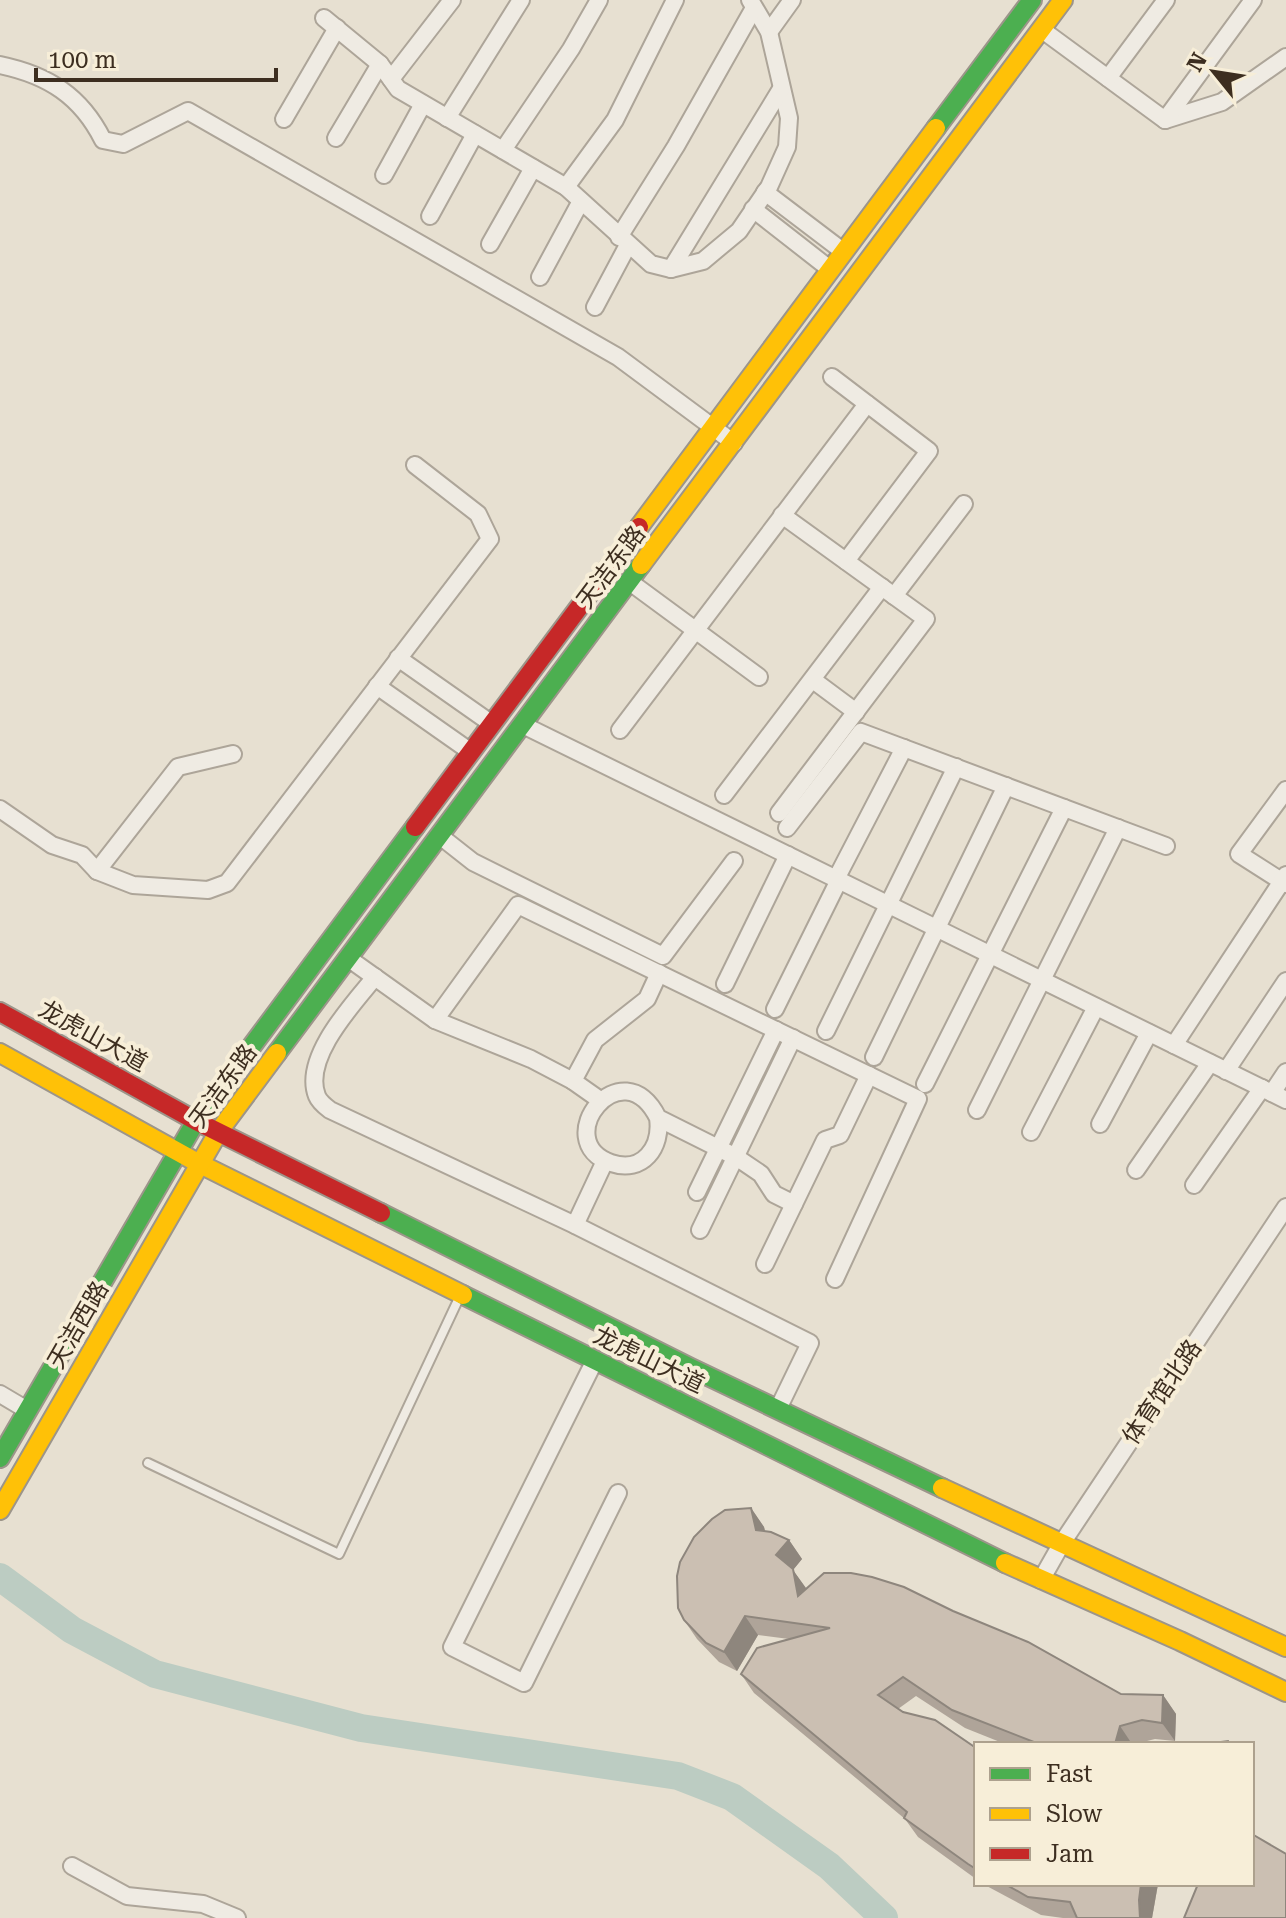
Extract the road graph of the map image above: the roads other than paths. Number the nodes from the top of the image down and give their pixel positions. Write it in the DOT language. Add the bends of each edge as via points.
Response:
graph roads {
  1 [pos="452,0"];
  2 [pos="521,0"];
  3 [pos="599,0"];
  4 [pos="675,0"];
  5 [pos="792,0"];
  6 [pos="1032,0"];
  7 [pos="1063,0"];
  8 [pos="1166,0"];
  9 [pos="1253,0"];
  10 [pos="752,4"];
  11 [pos="1041,29"];
  12 [pos="769,32"];
  13 [pos="1286,57"];
  14 [pos="380,64"];
  15 [pos="0,65"];
  16 [pos="1108,78"];
  17 [pos="391,79"];
  18 [pos="781,89"];
  19 [pos="423,104"];
  20 [pos="447,118"];
  21 [pos="284,119"];
  22 [pos="1165,120"];
  23 [pos="475,134"];
  24 [pos="336,138"];
  25 [pos="503,150"];
  26 [pos="533,168"];
  27 [pos="384,175"];
  28 [pos="566,187"];
  29 [pos="765,192"];
  30 [pos="581,201"];
  31 [pos="753,209"];
  32 [pos="430,216"];
  33 [pos="623,241"];
  34 [pos="490,244"];
  35 [pos="844,252"];
  36 [pos="671,269"];
  37 [pos="831,270"];
  38 [pos="540,277"];
  39 [pos="595,307"];
  40 [pos="832,377"];
  41 [pos="867,404"];
  42 [pos="712,429"];
  43 [pos="734,443"];
  44 [pos="415,465"];
  45 [pos="964,504"];
  46 [pos="782,515"];
  47 [pos="846,561"];
  48 [pos="630,582"];
  49 [pos="888,592"];
  50 [pos="695,630"];
  51 [pos="398,658"];
  52 [pos="759,677"];
  53 [pos="813,680"];
  54 [pos="377,686"];
  55 [pos="856,712"];
  56 [pos="492,724"];
  57 [pos="523,725"];
  58 [pos="620,730"];
  59 [pos="904,748"];
  60 [pos="471,752"];
  61 [pos="233,754"];
  62 [pos="956,767"];
  63 [pos="1006,786"];
  64 [pos="1286,790"];
  65 [pos="724,795"];
  66 [pos="1064,808"];
  67 [pos="0,809"];
  68 [pos="1118,828"];
  69 [pos="440,836"];
  70 [pos="1166,846"];
  71 [pos="788,855"];
  72 [pos="734,861"];
  73 [pos="97,871"];
  74 [pos="838,880"];
  75 [pos="1285,880"];
  76 [pos="887,904"];
  77 [pos="935,928"];
  78 [pos="990,955"];
  79 [pos="348,958"];
  80 [pos="659,973"];
  81 [pos="375,977"];
  82 [pos="1043,980"];
  83 [pos="1286,981"];
  84 [pos="725,984"];
  85 [pos="1096,1007"];
  86 [pos="775,1009"];
  87 [pos="0,1012"];
  88 [pos="435,1020"];
  89 [pos="776,1030"];
  90 [pos="826,1031"];
  91 [pos="1149,1033"];
  92 [pos="793,1038"];
  93 [pos="1174,1045"];
  94 [pos="0,1053"];
  95 [pos="874,1057"];
  96 [pos="1210,1063"];
  97 [pos="1226,1071"];
  98 [pos="1286,1072"];
  99 [pos="869,1075"];
  100 [pos="573,1081"];
  101 [pos="925,1084"];
  102 [pos="1273,1094"];
  103 [pos="600,1100"];
  104 [pos="977,1110"];
  105 [pos="658,1118"];
  106 [pos="196,1121"];
  107 [pos="1100,1124"];
  108 [pos="219,1131"];
  109 [pos="1031,1132"];
  110 [pos="718,1148"];
  111 [pos="177,1152"];
  112 [pos="736,1157"];
  113 [pos="605,1161"];
  114 [pos="198,1163"];
  115 [pos="1136,1170"];
  116 [pos="1194,1185"];
  117 [pos="697,1192"];
  118 [pos="794,1204"];
  119 [pos="1286,1207"];
  120 [pos="575,1225"];
  121 [pos="700,1230"];
  122 [pos="765,1264"];
  123 [pos="835,1279"];
  124 [pos="461,1293"];
  125 [pos="595,1360"];
  126 [pos="0,1394"];
  127 [pos="778,1409"];
  128 [pos="27,1410"];
  129 [pos="0,1458"];
  130 [pos="148,1463"];
  131 [pos="618,1493"];
  132 [pos="0,1510"];
  133 [pos="1062,1543"];
  134 [pos="1041,1580"];
  135 [pos="1286,1647"];
  136 [pos="1286,1692"];
  137 [pos="72,1866"];
  138 [pos="237,1918"];
  1 -- 17 [label="street"];
  2 -- 20 [label="street"];
  3 -- 25 [label="street"];
  4 -- 28 [label="street" via="615,120"];
  5 -- 12 [label="street"];
  6 -- 35 [label="main road, 天洁东路"];
  7 -- 11 [label="main road, 天洁东路"];
  8 -- 16 [label="street"];
  9 -- 22 [label="street"];
  10 -- 12 [label="street"];
  10 -- 33 [label="street"];
  11 -- 16 [label="street"];
  11 -- 43 [label="main road, 天洁东路"];
  12 -- 18 [label="street"];
  13 -- 22 [label="street" via="1222,102"];
  14 -- 17 [label="street"];
  14 -- 21 [label="street" via="331,23"];
  14 -- 24 [label="street"];
  15 -- 42 [label="street" via="27,71 76,99 103,140 123,144 188,111 618,357"];
  16 -- 22 [label="street"];
  17 -- 19 [label="street"];
  18 -- 29 [label="street" via="789,118 787,147"];
  18 -- 36 [label="street"];
  19 -- 20 [label="street"];
  19 -- 27 [label="street"];
  20 -- 23 [label="street"];
  23 -- 25 [label="street"];
  23 -- 32 [label="street"];
  25 -- 26 [label="street"];
  26 -- 28 [label="street"];
  26 -- 34 [label="street"];
  28 -- 30 [label="street"];
  29 -- 31 [label="street"];
  29 -- 35 [label="street"];
  30 -- 33 [label="street"];
  30 -- 38 [label="street"];
  31 -- 36 [label="street" via="739,231 703,261"];
  31 -- 37 [label="street"];
  33 -- 36 [label="street" via="651,264"];
  33 -- 39 [label="street"];
  35 -- 37 [label="main road, 天洁东路"];
  37 -- 42 [label="main road, 天洁东路"];
  40 -- 41 [label="street"];
  41 -- 46 [label="street"];
  41 -- 47 [label="street" via="929,451"];
  42 -- 43 [label="street"];
  42 -- 56 [label="main road, 天洁东路"];
  43 -- 48 [label="main road, 天洁东路"];
  44 -- 51 [label="street" via="478,514 490,539"];
  45 -- 49 [label="street"];
  46 -- 47 [label="street"];
  46 -- 50 [label="street"];
  47 -- 49 [label="street"];
  48 -- 50 [label="street"];
  48 -- 57 [label="main road, 天洁东路"];
  49 -- 53 [label="street"];
  49 -- 55 [label="street" via="926,619"];
  50 -- 52 [label="street"];
  50 -- 58 [label="street"];
  51 -- 54 [label="street"];
  51 -- 56 [label="street"];
  53 -- 55 [label="street"];
  53 -- 65 [label="street"];
  54 -- 60 [label="street"];
  54 -- 73 [label="street" via="227,883 208,890 133,885"];
  55 -- 59 [label="street" via="783,820 861,732"];
  56 -- 60 [label="main road, 天洁东路"];
  57 -- 69 [label="main road, 天洁东路"];
  57 -- 71 [label="street"];
  59 -- 62 [label="street"];
  59 -- 74 [label="street"];
  60 -- 106 [label="main road, 天洁东路"];
  61 -- 73 [label="street" via="178,767"];
  62 -- 63 [label="street"];
  62 -- 76 [label="street"];
  63 -- 66 [label="street"];
  63 -- 77 [label="street"];
  64 -- 75 [label="street" via="1239,854"];
  66 -- 68 [label="street"];
  66 -- 78 [label="street"];
  67 -- 73 [label="street" via="52,845 82,855"];
  68 -- 70 [label="street"];
  68 -- 82 [label="street"];
  69 -- 72 [label="street" via="473,862 663,956"];
  69 -- 79 [label="main road, 天洁东路"];
  71 -- 74 [label="street"];
  71 -- 84 [label="street"];
  74 -- 76 [label="street"];
  74 -- 86 [label="street"];
  75 -- 93 [label="street"];
  76 -- 77 [label="street"];
  76 -- 90 [label="street"];
  77 -- 78 [label="street"];
  77 -- 95 [label="street"];
  78 -- 82 [label="street"];
  78 -- 101 [label="street"];
  79 -- 81 [label="street"];
  79 -- 108 [label="main road, 天洁东路"];
  80 -- 88 [label="street" via="518,905"];
  80 -- 89 [label="street"];
  80 -- 100 [label="street" via="647,999 595,1040"];
  81 -- 88 [label="street"];
  81 -- 120 [label="street" via="337,1024 315,1067 317,1097 330,1110"];
  82 -- 85 [label="street"];
  82 -- 104 [label="street"];
  83 -- 97 [label="street"];
  85 -- 91 [label="street"];
  85 -- 109 [label="street"];
  87 -- 106 [label="main road, 龙虎山大道"];
  88 -- 100 [label="street"];
  89 -- 92 [label="street"];
  89 -- 110 [label="street"];
  91 -- 93 [label="street"];
  91 -- 107 [label="street"];
  92 -- 99 [label="street"];
  92 -- 112 [label="street"];
  93 -- 96 [label="street"];
  94 -- 111 [label="main road, 龙虎山大道"];
  96 -- 97 [label="street"];
  96 -- 115 [label="street"];
  97 -- 102 [label="street"];
  98 -- 102 [label="street"];
  99 -- 118 [label="street" via="840,1135 825,1140"];
  99 -- 123 [label="street" via="918,1099"];
  100 -- 103 [label="street"];
  102 -- 116 [label="street"];
  103 -- 105 [label="street" via="633,1093 653,1107"];
  103 -- 113 [label="street" via="586,1132"];
  105 -- 110 [label="street"];
  105 -- 113 [label="street" via="657,1142 641,1161"];
  106 -- 108 [label="main road, 龙虎山大道"];
  106 -- 111 [label="main road, 天洁东路"];
  108 -- 114 [label="main road, 天洁东路"];
  108 -- 127 [label="main road, 龙虎山大道"];
  110 -- 112 [label="street"];
  110 -- 117 [label="street"];
  111 -- 114 [label="main road, 龙虎山大道"];
  111 -- 128 [label="main road, 天洁西路"];
  112 -- 118 [label="street" via="761,1174 774,1194"];
  112 -- 121 [label="street"];
  113 -- 120 [label="street"];
  114 -- 124 [label="main road, 龙虎山大道"];
  114 -- 132 [label="main road, 天洁西路"];
  118 -- 122 [label="street"];
  119 -- 133 [label="street, 体育馆北路"];
  120 -- 127 [label="street" via="810,1343"];
  124 -- 125 [label="main road, 龙虎山大道"];
  124 -- 130 [label="lane" via="339,1554"];
  125 -- 131 [label="street" via="452,1647 524,1683"];
  125 -- 134 [label="main road, 龙虎山大道"];
  126 -- 128 [label="street"];
  127 -- 133 [label="main road, 龙虎山大道"];
  128 -- 129 [label="main road, 天洁西路"];
  133 -- 134 [label="street, 体育馆北路"];
  133 -- 135 [label="main road, 龙虎山大道"];
  134 -- 136 [label="main road, 龙虎山大道"];
  137 -- 138 [label="street" via="127,1896 203,1904"];
}
